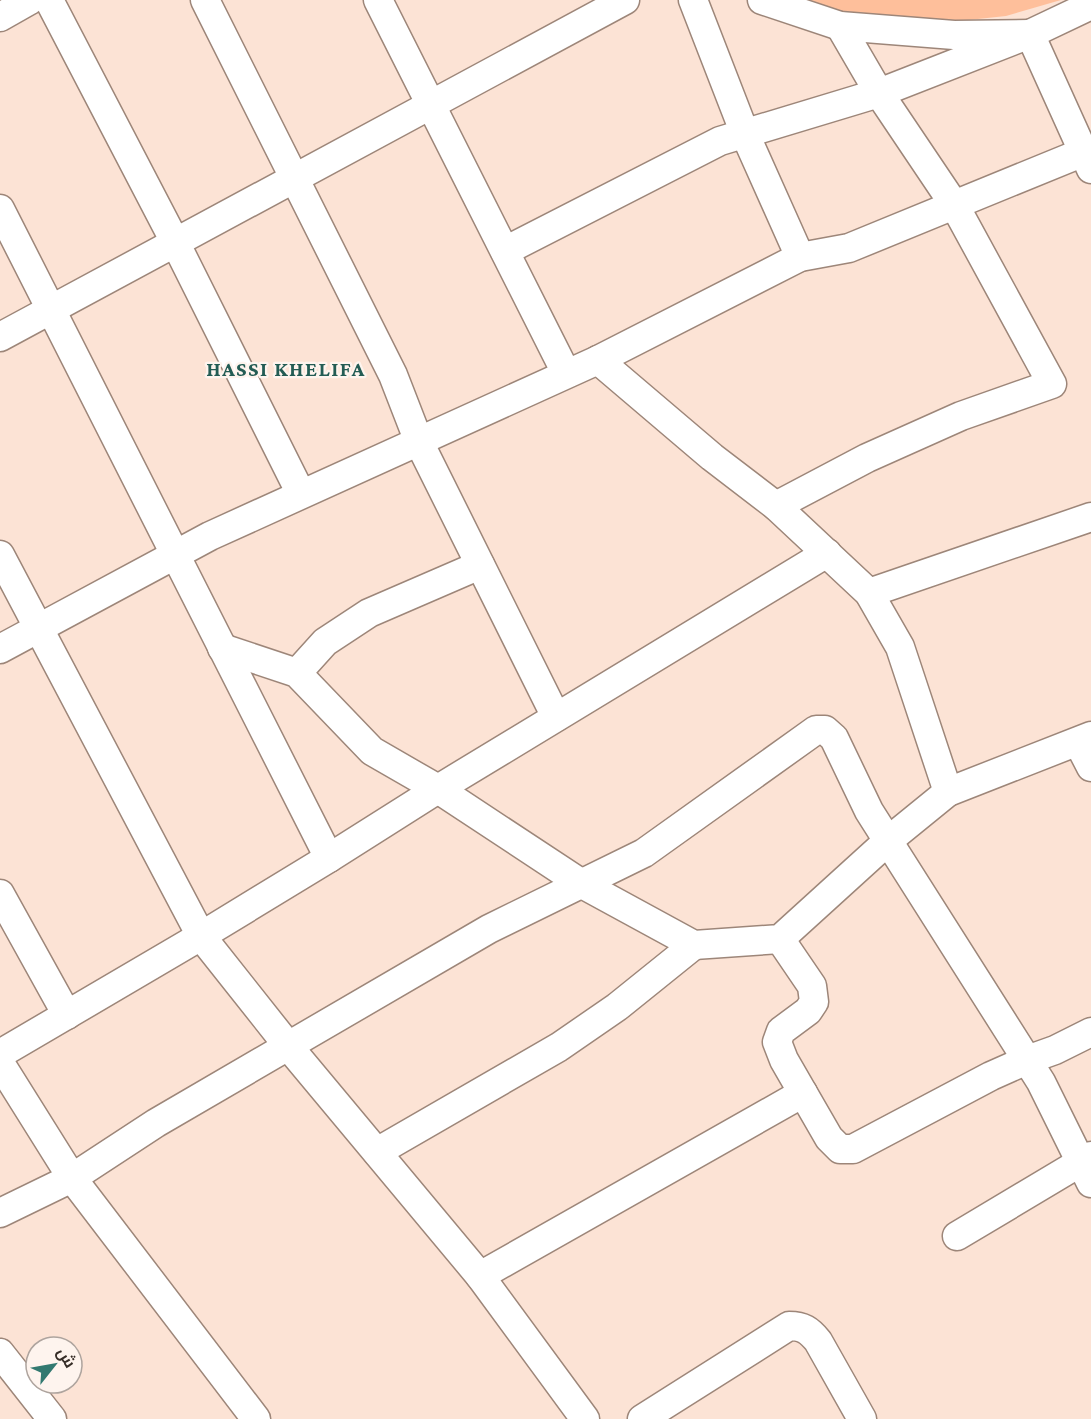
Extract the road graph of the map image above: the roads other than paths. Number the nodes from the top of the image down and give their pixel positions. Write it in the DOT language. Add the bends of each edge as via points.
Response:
graph roads {
  1 [pos="30,0"];
  2 [pos="49,0"];
  3 [pos="205,0"];
  4 [pos="378,0"];
  5 [pos="693,0"];
  6 [pos="762,0"];
  7 [pos="617,2"];
  8 [pos="1091,5"];
  9 [pos="0,17"];
  10 [pos="840,26"];
  11 [pos="1030,34"];
  12 [pos="879,93"];
  13 [pos="430,104"];
  14 [pos="745,134"];
  15 [pos="1088,157"];
  16 [pos="295,177"];
  17 [pos="955,206"];
  18 [pos="0,209"];
  19 [pos="175,242"];
  20 [pos="505,251"];
  21 [pos="800,256"];
  22 [pos="51,310"];
  23 [pos="0,337"];
  24 [pos="598,360"];
  25 [pos="566,373"];
  26 [pos="419,442"];
  27 [pos="301,494"];
  28 [pos="776,506"];
  29 [pos="1091,517"];
  30 [pos="826,553"];
  31 [pos="0,555"];
  32 [pos="175,555"];
  33 [pos="480,565"];
  34 [pos="869,593"];
  35 [pos="40,628"];
  36 [pos="222,648"];
  37 [pos="0,649"];
  38 [pos="297,673"];
  39 [pos="556,717"];
  40 [pos="1085,739"];
  41 [pos="1091,767"];
  42 [pos="438,789"];
  43 [pos="948,792"];
  44 [pos="889,840"];
  45 [pos="329,858"];
  46 [pos="582,884"];
  47 [pos="0,894"];
  48 [pos="201,936"];
  49 [pos="780,939"];
  50 [pos="694,945"];
  51 [pos="67,1015"];
  52 [pos="1091,1032"];
  53 [pos="289,1047"];
  54 [pos="0,1054"];
  55 [pos="1027,1060"];
  56 [pos="0,1063"];
  57 [pos="803,1093"];
  58 [pos="377,1152"];
  59 [pos="1088,1167"];
  60 [pos="72,1178"];
  61 [pos="0,1213"];
  62 [pos="957,1236"];
  63 [pos="480,1276"];
  64 [pos="0,1353"];
  65 [pos="572,1415"];
  66 [pos="52,1419"];
  67 [pos="256,1419"];
  68 [pos="642,1419"];
  69 [pos="862,1419"];
  1 -- 9 [label="street"];
  2 -- 19 [label="street"];
  3 -- 16 [label="street"];
  4 -- 13 [label="street"];
  5 -- 14 [label="street"];
  6 -- 10 [label="street"];
  7 -- 13 [label="street"];
  8 -- 11 [label="street"];
  10 -- 11 [label="street" via="954,35"];
  10 -- 12 [label="street"];
  11 -- 12 [label="street"];
  11 -- 15 [label="street"];
  12 -- 14 [label="street"];
  12 -- 17 [label="street"];
  13 -- 16 [label="street"];
  13 -- 20 [label="street"];
  14 -- 20 [label="street" via="720,141"];
  14 -- 21 [label="street"];
  15 -- 17 [label="street"];
  16 -- 19 [label="street"];
  16 -- 26 [label="street" via="393,375"];
  17 -- 21 [label="street" via="849,248"];
  17 -- 28 [label="street" via="1052,384 961,416 867,458"];
  18 -- 22 [label="street"];
  19 -- 22 [label="street"];
  19 -- 27 [label="street"];
  20 -- 25 [label="street"];
  21 -- 24 [label="street"];
  22 -- 23 [label="street"];
  22 -- 32 [label="street"];
  24 -- 25 [label="street"];
  24 -- 28 [label="street"];
  25 -- 26 [label="street"];
  26 -- 27 [label="street"];
  26 -- 33 [label="street"];
  27 -- 32 [label="street"];
  28 -- 30 [label="street"];
  29 -- 34 [label="street"];
  30 -- 34 [label="street"];
  30 -- 39 [label="street"];
  31 -- 35 [label="street"];
  32 -- 35 [label="street"];
  32 -- 36 [label="street"];
  33 -- 38 [label="street" via="369,613 324,642"];
  33 -- 39 [label="street"];
  34 -- 43 [label="street" via="900,647"];
  35 -- 37 [label="street"];
  35 -- 48 [label="street"];
  36 -- 38 [label="street"];
  36 -- 45 [label="street"];
  38 -- 42 [label="street" via="372,751"];
  39 -- 42 [label="street"];
  40 -- 41 [label="street"];
  40 -- 43 [label="street"];
  42 -- 45 [label="street"];
  42 -- 46 [label="street"];
  43 -- 44 [label="street"];
  44 -- 46 [label="street" via="869,811 834,738 825,730 816,730 644,853"];
  44 -- 49 [label="street"];
  44 -- 55 [label="street"];
  45 -- 48 [label="street"];
  46 -- 50 [label="street"];
  46 -- 53 [label="street" via="489,929"];
  47 -- 51 [label="street"];
  48 -- 51 [label="street"];
  48 -- 53 [label="street"];
  49 -- 50 [label="street"];
  49 -- 57 [label="street" via="812,986 814,1002 781,1031 777,1042"];
  50 -- 58 [label="street" via="617,1008 559,1047"];
  51 -- 54 [label="street"];
  52 -- 55 [label="street"];
  53 -- 58 [label="street"];
  53 -- 60 [label="street"];
  55 -- 57 [label="street" via="852,1149 840,1149 829,1138"];
  55 -- 59 [label="street"];
  56 -- 60 [label="street"];
  57 -- 63 [label="street"];
  58 -- 63 [label="street"];
  59 -- 62 [label="street"];
  60 -- 61 [label="street"];
  60 -- 67 [label="street"];
  63 -- 65 [label="street"];
  64 -- 66 [label="street"];
  68 -- 69 [label="street" via="789,1326 809,1330 818,1341"];
}
